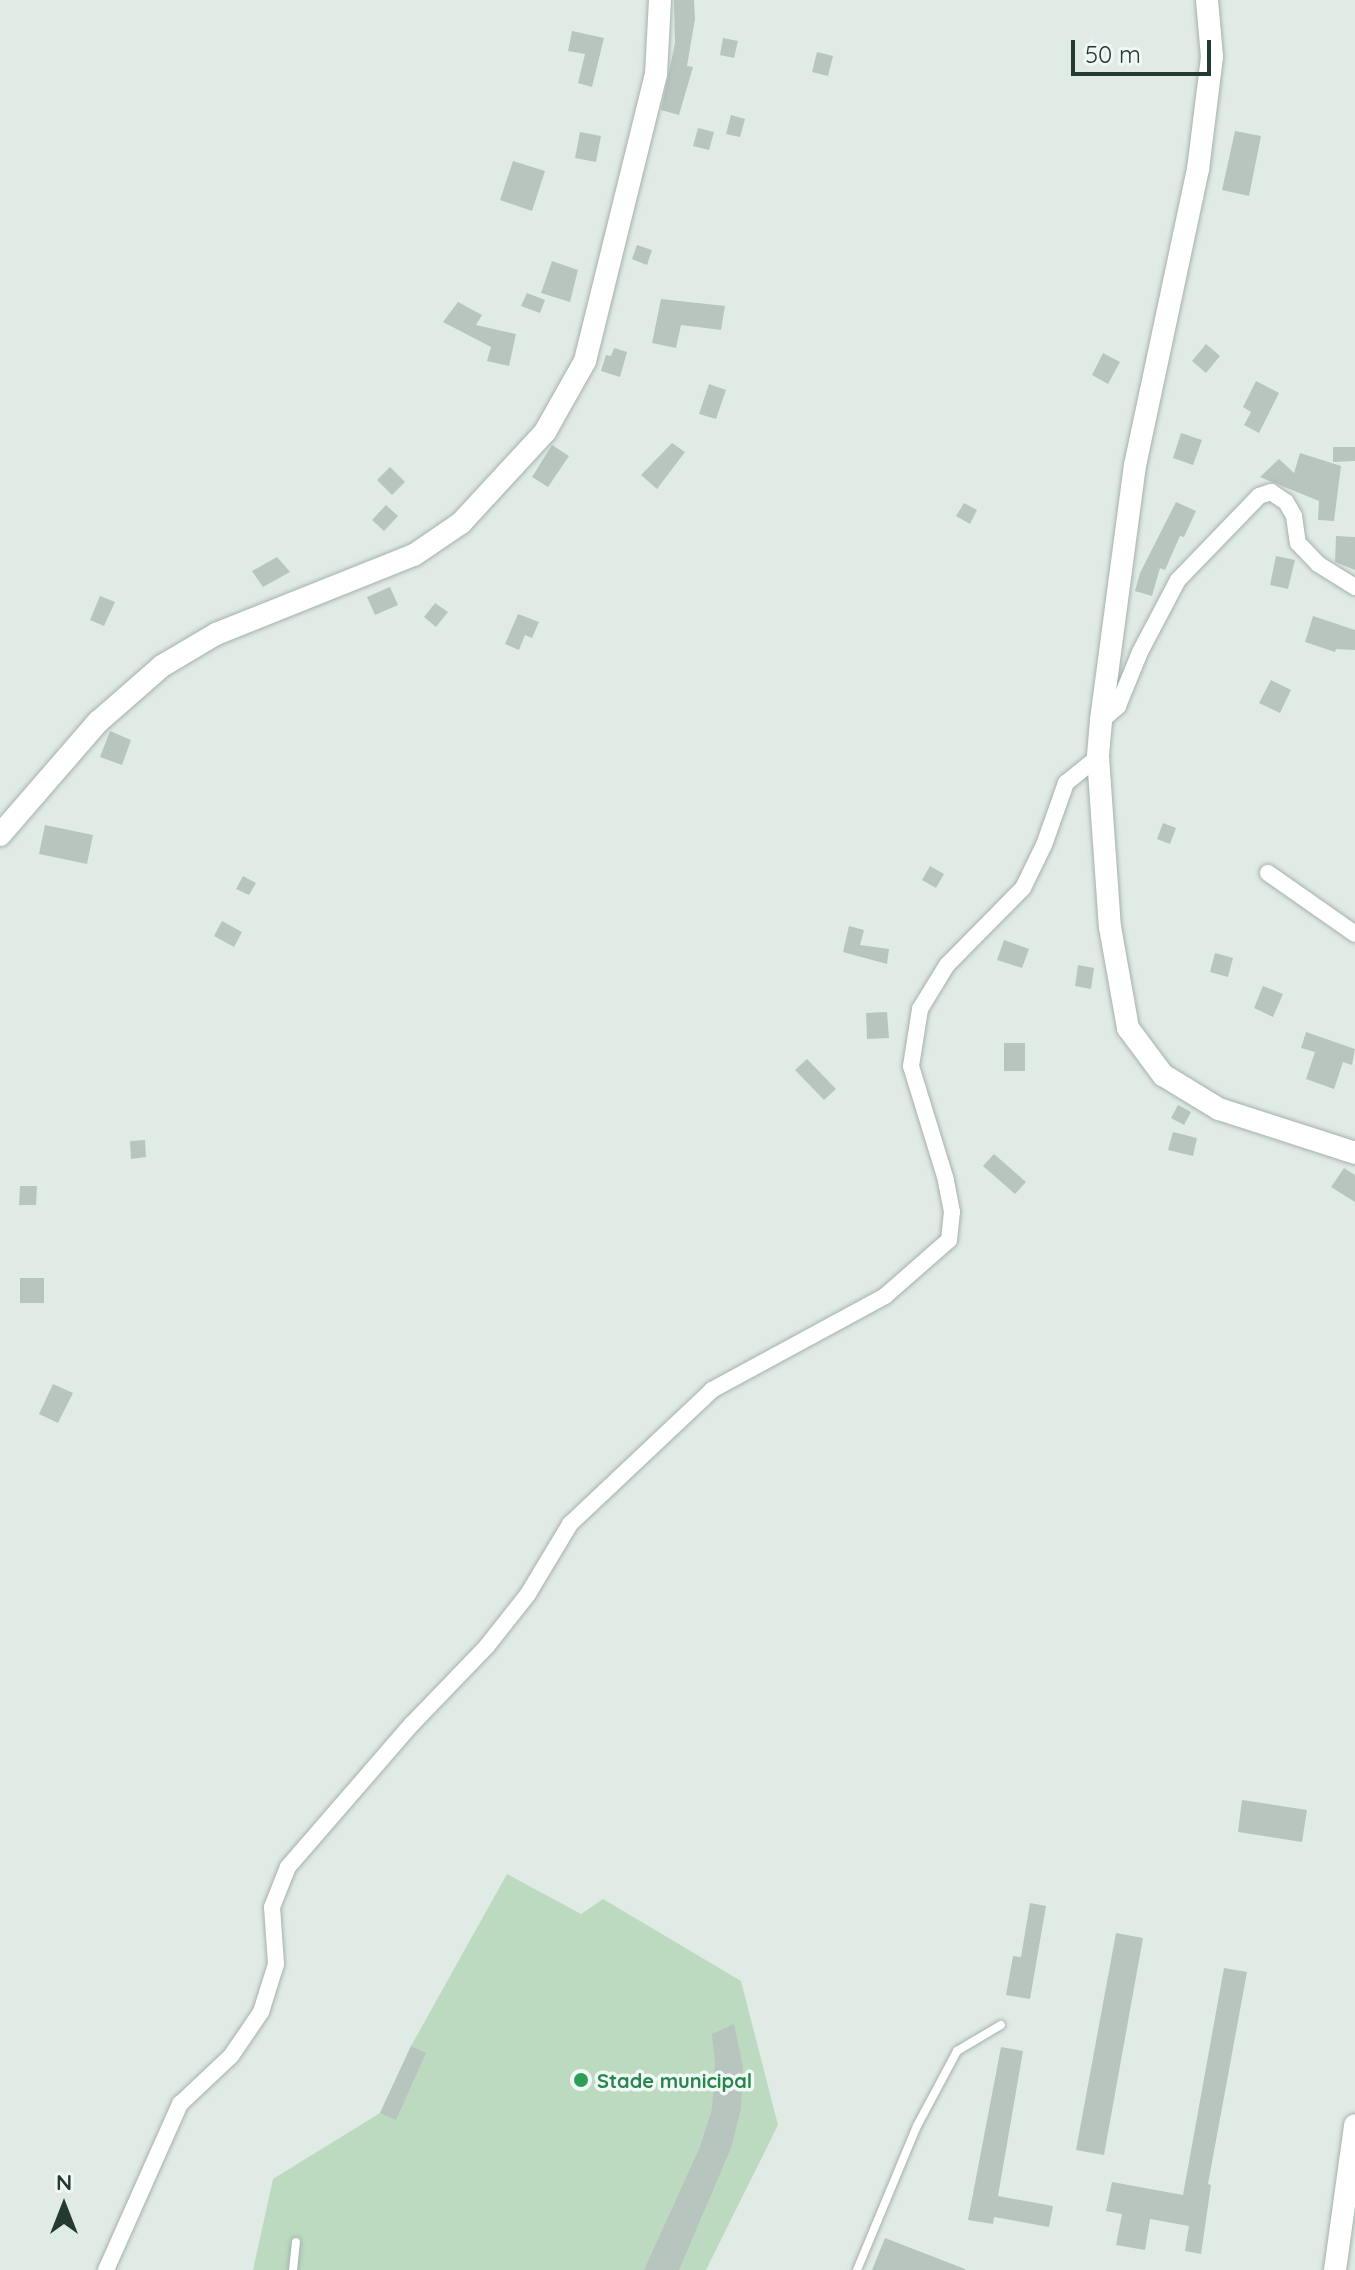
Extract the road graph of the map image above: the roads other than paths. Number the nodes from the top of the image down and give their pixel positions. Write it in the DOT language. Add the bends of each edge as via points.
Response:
graph roads {
  1 [pos="660,0"];
  2 [pos="1207,0"];
  3 [pos="1355,587"];
  4 [pos="1101,721"];
  5 [pos="1098,757"];
  6 [pos="0,835"];
  7 [pos="1268,873"];
  8 [pos="1355,934"];
  9 [pos="1355,1153"];
  10 [pos="1001,2025"];
  11 [pos="1355,2125"];
  12 [pos="296,2242"];
  13 [pos="106,2270"];
  14 [pos="293,2270"];
  15 [pos="857,2270"];
  16 [pos="1335,2270"];
  1 -- 6 [label="street" via="656,74 585,361 545,432 461,523 414,555 216,634 162,666 98,722"];
  2 -- 4 [label="street" via="1212,57 1198,169 1135,465"];
  3 -- 4 [label="street" via="1318,564 1298,543 1286,502 1271,492 1259,496 1178,580 1118,706"];
  4 -- 5 [label="street"];
  5 -- 9 [label="street" via="1110,927 1128,1028 1163,1075 1219,1109"];
  5 -- 13 [label="street" via="1066,783 1023,888 947,965 920,1009 911,1066 946,1180 952,1212 949,1240 885,1296 712,1390 580,1513 487,1646 288,1867 272,1907 276,1964 261,2012 231,2056 180,2104"];
  7 -- 8 [label="street"];
  10 -- 15 [label="lane" via="957,2051 917,2126"];
  11 -- 16 [label="street"];
  12 -- 14 [label="lane"];
}
